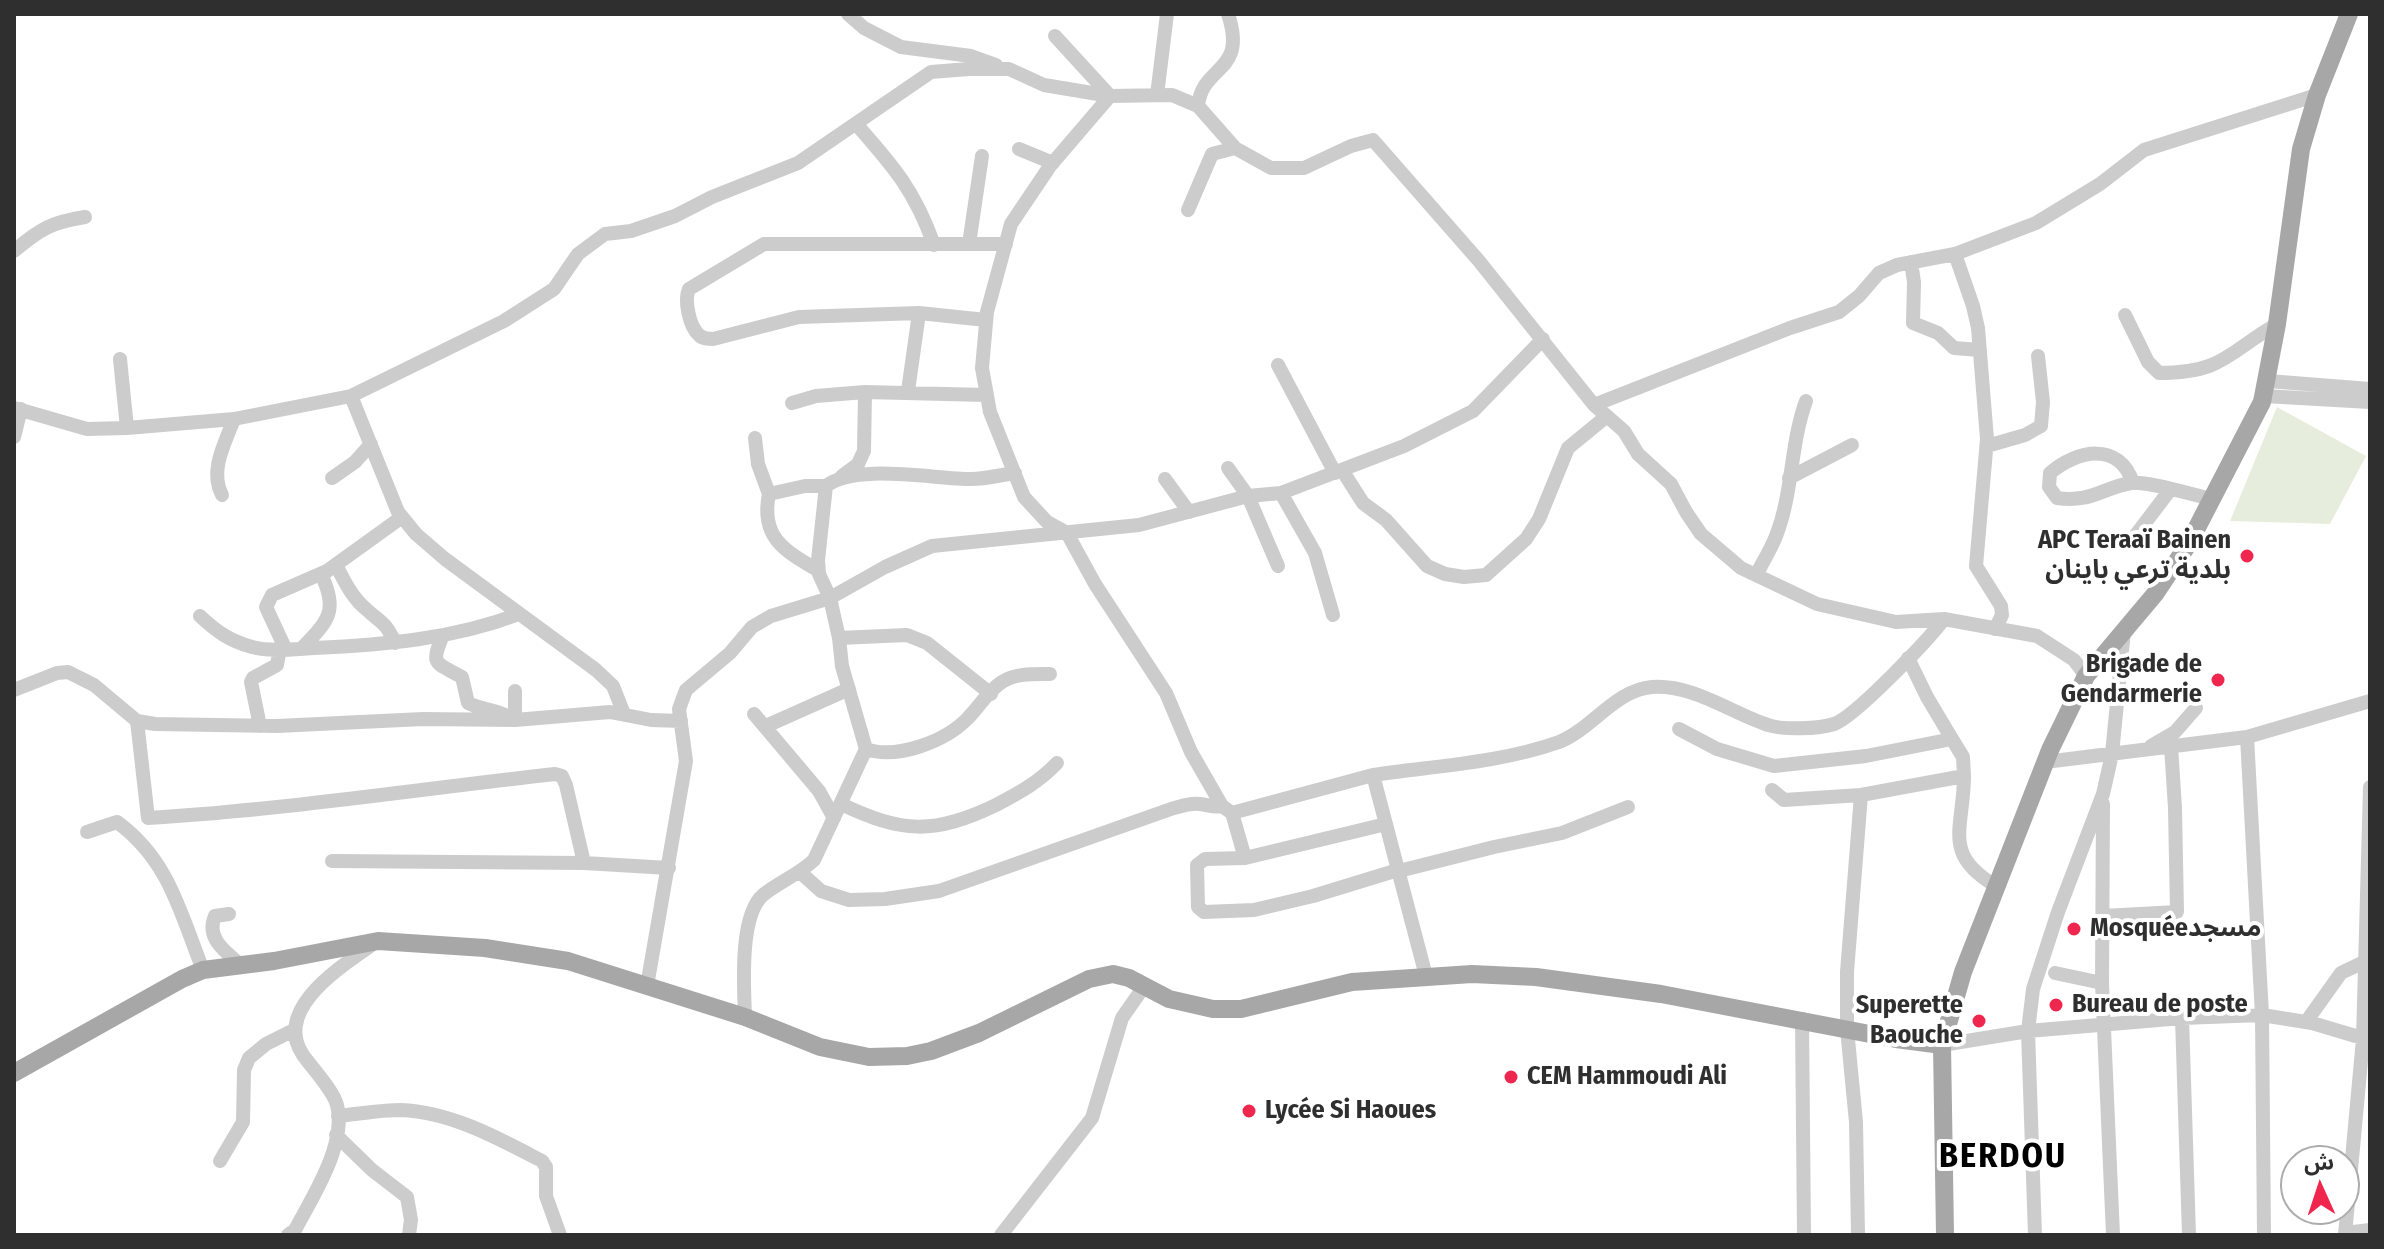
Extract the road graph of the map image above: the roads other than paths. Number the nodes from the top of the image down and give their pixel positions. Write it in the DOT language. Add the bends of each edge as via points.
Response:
graph roads {
  1 [pos="848,14"];
  2 [pos="1167,14"];
  3 [pos="1228,14"];
  4 [pos="2349,14"];
  5 [pos="1055,36"];
  6 [pos="1009,69"];
  7 [pos="1157,95"];
  8 [pos="2317,95"];
  9 [pos="1110,96"];
  10 [pos="1198,106"];
  11 [pos="857,125"];
  12 [pos="1235,148"];
  13 [pos="1019,149"];
  14 [pos="982,156"];
  15 [pos="1053,163"];
  16 [pos="1188,210"];
  17 [pos="85,217"];
  18 [pos="969,244"];
  19 [pos="1006,244"];
  20 [pos="934,245"];
  21 [pos="14,251"];
  22 [pos="1955,254"];
  23 [pos="1911,262"];
  24 [pos="919,313"];
  25 [pos="2125,315"];
  26 [pos="986,320"];
  27 [pos="2277,324"];
  28 [pos="1543,339"];
  29 [pos="1980,350"];
  30 [pos="2038,356"];
  31 [pos="120,359"];
  32 [pos="1278,365"];
  33 [pos="2266,389"];
  34 [pos="2370,389"];
  35 [pos="908,391"];
  36 [pos="865,392"];
  37 [pos="986,395"];
  38 [pos="351,396"];
  39 [pos="1806,401"];
  40 [pos="2370,402"];
  41 [pos="792,403"];
  42 [pos="1594,405"];
  43 [pos="18,408"];
  44 [pos="1607,416"];
  45 [pos="234,419"];
  46 [pos="127,428"];
  47 [pos="14,437"];
  48 [pos="755,438"];
  49 [pos="371,444"];
  50 [pos="1852,445"];
  51 [pos="1987,446"];
  52 [pos="1228,468"];
  53 [pos="1338,471"];
  54 [pos="1015,473"];
  55 [pos="332,478"];
  56 [pos="1789,478"];
  57 [pos="1165,479"];
  58 [pos="832,482"];
  59 [pos="2133,483"];
  60 [pos="2170,490"];
  61 [pos="1281,493"];
  62 [pos="769,494"];
  63 [pos="222,495"];
  64 [pos="1248,496"];
  65 [pos="2212,499"];
  66 [pos="1189,512"];
  67 [pos="402,517"];
  68 [pos="1067,533"];
  69 [pos="2135,536"];
  70 [pos="336,565"];
  71 [pos="1278,566"];
  72 [pos="819,571"];
  73 [pos="321,574"];
  74 [pos="1756,575"];
  75 [pos="830,598"];
  76 [pos="519,614"];
  77 [pos="1333,615"];
  78 [pos="200,616"];
  79 [pos="1944,619"];
  80 [pos="1995,629"];
  81 [pos="2124,631"];
  82 [pos="443,635"];
  83 [pos="839,638"];
  84 [pos="395,643"];
  85 [pos="283,648"];
  86 [pos="302,648"];
  87 [pos="1908,658"];
  88 [pos="1050,674"];
  89 [pos="2086,676"];
  90 [pos="849,689"];
  91 [pos="14,690"];
  92 [pos="515,691"];
  93 [pos="991,694"];
  94 [pos="2370,701"];
  95 [pos="2196,708"];
  96 [pos="624,714"];
  97 [pos="754,714"];
  98 [pos="515,720"];
  99 [pos="137,721"];
  100 [pos="681,721"];
  101 [pos="260,726"];
  102 [pos="766,726"];
  103 [pos="1679,729"];
  104 [pos="2247,737"];
  105 [pos="1952,739"];
  106 [pos="2171,746"];
  107 [pos="866,749"];
  108 [pos="2144,750"];
  109 [pos="2112,754"];
  110 [pos="2045,762"];
  111 [pos="1057,763"];
  112 [pos="1373,775"];
  113 [pos="1964,776"];
  114 [pos="2370,787"];
  115 [pos="1772,790"];
  116 [pos="2103,794"];
  117 [pos="1861,795"];
  118 [pos="841,804"];
  119 [pos="1628,807"];
  120 [pos="1227,809"];
  121 [pos="148,818"];
  122 [pos="834,818"];
  123 [pos="117,822"];
  124 [pos="1386,824"];
  125 [pos="87,832"];
  126 [pos="1245,858"];
  127 [pos="332,861"];
  128 [pos="584,863"];
  129 [pos="669,868"];
  130 [pos="1398,871"];
  131 [pos="801,873"];
  132 [pos="1996,886"];
  133 [pos="229,914"];
  134 [pos="2103,916"];
  135 [pos="378,941"];
  136 [pos="2369,962"];
  137 [pos="242,966"];
  138 [pos="203,970"];
  139 [pos="2055,973"];
  140 [pos="1426,976"];
  141 [pos="2102,983"];
  142 [pos="1145,985"];
  143 [pos="647,986"];
  144 [pos="2262,1015"];
  145 [pos="745,1017"];
  146 [pos="2182,1018"];
  147 [pos="1802,1019"];
  148 [pos="2306,1022"];
  149 [pos="2104,1025"];
  150 [pos="1847,1029"];
  151 [pos="294,1030"];
  152 [pos="2028,1031"];
  153 [pos="2366,1040"];
  154 [pos="1942,1045"];
  155 [pos="14,1073"];
  156 [pos="338,1116"];
  157 [pos="2362,1131"];
  158 [pos="336,1135"];
  159 [pos="220,1161"];
  160 [pos="2370,1230"];
  161 [pos="2345,1234"];
  162 [pos="288,1235"];
  163 [pos="409,1235"];
  164 [pos="560,1235"];
  165 [pos="1001,1235"];
  166 [pos="1804,1235"];
  167 [pos="1858,1235"];
  168 [pos="1945,1235"];
  169 [pos="2035,1235"];
  170 [pos="2113,1235"];
  171 [pos="2189,1235"];
  172 [pos="2264,1235"];
  1 -- 6 [label="street" via="901,47 971,56"];
  2 -- 7 [label="street"];
  3 -- 10 [label="street" via="1234,47"];
  4 -- 8 [label="main road"];
  5 -- 9 [label="street"];
  6 -- 9 [label="street" via="1044,85"];
  6 -- 11 [label="street" via="931,72"];
  7 -- 9 [label="street"];
  7 -- 10 [label="street"];
  8 -- 22 [label="street" via="2144,150 2036,223"];
  8 -- 27 [label="main road" via="2301,149"];
  9 -- 15 [label="street"];
  10 -- 12 [label="street"];
  11 -- 20 [label="street" via="898,171"];
  11 -- 38 [label="street" via="798,163 675,216 605,234 578,254 554,289 504,321"];
  12 -- 16 [label="street" via="1212,154"];
  12 -- 28 [label="street" via="1271,168 1304,168 1373,140"];
  13 -- 15 [label="street"];
  14 -- 18 [label="street"];
  15 -- 19 [label="street" via="1011,224"];
  17 -- 21 [label="street" via="57,221"];
  18 -- 19 [label="street"];
  18 -- 20 [label="street"];
  19 -- 26 [label="street"];
  20 -- 24 [label="street" via="764,244 689,289 685,300 697,334 713,339 799,317"];
  22 -- 23 [label="street"];
  22 -- 29 [label="street" via="1973,306"];
  23 -- 29 [label="street" via="1913,323 1938,333 1954,348"];
  23 -- 42 [label="street" via="1879,273 1839,312"];
  24 -- 26 [label="street"];
  24 -- 35 [label="street"];
  25 -- 27 [label="street" via="2159,373 2202,370 2224,362"];
  26 -- 37 [label="street"];
  27 -- 33 [label="main road"];
  28 -- 42 [label="street"];
  28 -- 53 [label="street" via="1473,411"];
  29 -- 51 [label="street"];
  30 -- 51 [label="street" via="2041,426"];
  31 -- 46 [label="street"];
  32 -- 53 [label="street"];
  33 -- 34 [label="street"];
  33 -- 40 [label="street"];
  33 -- 65 [label="main road"];
  35 -- 36 [label="street"];
  35 -- 37 [label="street"];
  36 -- 41 [label="street"];
  36 -- 58 [label="street" via="864,451 858,464"];
  37 -- 54 [label="street"];
  38 -- 45 [label="street"];
  38 -- 49 [label="street"];
  39 -- 56 [label="street"];
  42 -- 44 [label="street"];
  43 -- 46 [label="street" via="87,429"];
  43 -- 47 [label="street"];
  44 -- 53 [label="street" via="1568,448 1533,529 1486,575 1464,577 1427,566"];
  44 -- 74 [label="street" via="1671,484 1701,534"];
  45 -- 46 [label="street"];
  45 -- 63 [label="street" via="217,468"];
  48 -- 62 [label="street"];
  49 -- 55 [label="street"];
  49 -- 67 [label="street"];
  50 -- 56 [label="street"];
  51 -- 80 [label="street" via="1976,566 2001,606"];
  52 -- 64 [label="street"];
  53 -- 61 [label="street"];
  54 -- 58 [label="street" via="974,479 890,474"];
  54 -- 68 [label="street" via="1024,497 1047,522"];
  56 -- 74 [label="street" via="1776,536"];
  57 -- 66 [label="street"];
  58 -- 62 [label="street"];
  58 -- 72 [label="street"];
  59 -- 59 [label="street" via="2071,500 2057,498 2049,487 2050,473 2085,453 2117,461 2130,472"];
  59 -- 60 [label="street"];
  60 -- 65 [label="street"];
  60 -- 69 [label="street"];
  61 -- 64 [label="street"];
  61 -- 77 [label="street" via="1315,553"];
  62 -- 72 [label="street" via="771,531 785,551"];
  64 -- 66 [label="street"];
  64 -- 71 [label="street"];
  65 -- 81 [label="main road" via="2189,543"];
  66 -- 68 [label="street" via="1139,525"];
  67 -- 70 [label="street"];
  67 -- 76 [label="street" via="445,559"];
  68 -- 75 [label="street" via="932,546"];
  68 -- 120 [label="street" via="1166,693 1191,752"];
  70 -- 73 [label="street"];
  70 -- 84 [label="street" via="351,592 387,626"];
  72 -- 75 [label="street"];
  73 -- 85 [label="street" via="272,595 266,607"];
  73 -- 86 [label="street" via="330,617"];
  74 -- 79 [label="street" via="1817,604 1896,622"];
  75 -- 83 [label="street"];
  75 -- 100 [label="street" via="752,627 686,690"];
  76 -- 82 [label="street"];
  76 -- 96 [label="street" via="613,686"];
  78 -- 85 [label="street" via="221,636 256,649"];
  79 -- 80 [label="street"];
  79 -- 87 [label="street"];
  80 -- 89 [label="street" via="2037,636 2074,660"];
  81 -- 89 [label="main road"];
  81 -- 109 [label="street"];
  82 -- 84 [label="street"];
  82 -- 98 [label="street" via="436,663 462,677 468,703"];
  83 -- 90 [label="street"];
  83 -- 93 [label="street" via="907,635 927,643"];
  84 -- 86 [label="street"];
  85 -- 86 [label="street"];
  85 -- 101 [label="street" via="277,665 251,682"];
  87 -- 105 [label="street"];
  87 -- 112 [label="street" via="1851,715 1834,724 1769,726 1733,708 1653,687 1632,692 1562,740 1515,755"];
  88 -- 93 [label="street" via="1012,678"];
  89 -- 110 [label="main road"];
  90 -- 102 [label="street"];
  90 -- 107 [label="street"];
  91 -- 99 [label="street" via="68,672 94,685"];
  92 -- 98 [label="street"];
  93 -- 107 [label="street" via="964,722 917,748 891,754"];
  94 -- 104 [label="street"];
  95 -- 108 [label="street" via="2175,732"];
  96 -- 98 [label="street"];
  96 -- 100 [label="street"];
  97 -- 102 [label="street"];
  98 -- 101 [label="street"];
  99 -- 101 [label="street"];
  99 -- 121 [label="street"];
  100 -- 129 [label="street" via="686,761"];
  102 -- 122 [label="street"];
  103 -- 105 [label="street" via="1717,749 1774,766"];
  104 -- 106 [label="street"];
  104 -- 144 [label="street"];
  105 -- 113 [label="street" via="1963,757"];
  106 -- 108 [label="street"];
  106 -- 134 [label="street" via="2177,912"];
  107 -- 118 [label="street"];
  108 -- 109 [label="street"];
  109 -- 110 [label="street"];
  109 -- 116 [label="street"];
  110 -- 132 [label="main road"];
  111 -- 118 [label="street" via="1025,790 965,820 935,827 877,821"];
  112 -- 120 [label="street"];
  112 -- 124 [label="street"];
  113 -- 117 [label="street"];
  113 -- 132 [label="street" via="1959,846 1967,865"];
  114 -- 136 [label="street"];
  115 -- 117 [label="street" via="1784,800"];
  116 -- 134 [label="street"];
  116 -- 152 [label="street" via="2058,912"];
  117 -- 150 [label="street"];
  118 -- 122 [label="street"];
  119 -- 130 [label="street" via="1562,833"];
  120 -- 126 [label="street"];
  120 -- 131 [label="street" via="1180,807 939,891 849,900 821,891"];
  121 -- 123 [label="street"];
  121 -- 128 [label="street" via="327,803 555,774 566,785"];
  122 -- 131 [label="street" via="814,860"];
  123 -- 125 [label="street"];
  123 -- 138 [label="street" via="156,860 176,896"];
  124 -- 126 [label="street"];
  124 -- 130 [label="street"];
  126 -- 130 [label="street" via="1205,859 1197,865 1200,911 1254,910"];
  127 -- 128 [label="street"];
  128 -- 129 [label="street"];
  129 -- 143 [label="street"];
  130 -- 140 [label="street"];
  131 -- 145 [label="street" via="759,898 750,919 743,970"];
  132 -- 154 [label="main road"];
  133 -- 137 [label="street" via="215,916 215,939"];
  134 -- 141 [label="street"];
  135 -- 137 [label="main road"];
  135 -- 143 [label="main road" via="485,948 568,961"];
  135 -- 151 [label="street" via="336,970 301,1007"];
  136 -- 148 [label="street" via="2341,973"];
  136 -- 153 [label="street"];
  137 -- 138 [label="main road"];
  138 -- 155 [label="main road"];
  139 -- 141 [label="street"];
  140 -- 142 [label="main road" via="1352,982 1241,1009 1193,1006"];
  140 -- 147 [label="main road" via="1536,977"];
  141 -- 149 [label="street"];
  142 -- 145 [label="main road" via="1113,974 1089,979 979,1033 907,1056 869,1057 820,1047"];
  142 -- 165 [label="street" via="1122,1018 1092,1118"];
  143 -- 145 [label="main road"];
  144 -- 146 [label="street"];
  144 -- 148 [label="street"];
  144 -- 172 [label="street"];
  146 -- 149 [label="street"];
  146 -- 171 [label="street"];
  147 -- 150 [label="main road"];
  147 -- 166 [label="street"];
  148 -- 153 [label="street"];
  149 -- 152 [label="street"];
  149 -- 170 [label="street"];
  150 -- 154 [label="main road"];
  150 -- 167 [label="street" via="1856,1122"];
  151 -- 156 [label="street" via="300,1051 337,1102"];
  151 -- 159 [label="street" via="249,1058 243,1122"];
  152 -- 154 [label="street"];
  152 -- 169 [label="street"];
  153 -- 157 [label="street"];
  154 -- 168 [label="main road"];
  156 -- 158 [label="street"];
  156 -- 164 [label="street" via="429,1113 488,1133 542,1161 546,1196"];
  157 -- 161 [label="street"];
  158 -- 162 [label="street" via="329,1165"];
  158 -- 163 [label="street" via="407,1197"];
  160 -- 161 [label="street"];
}
